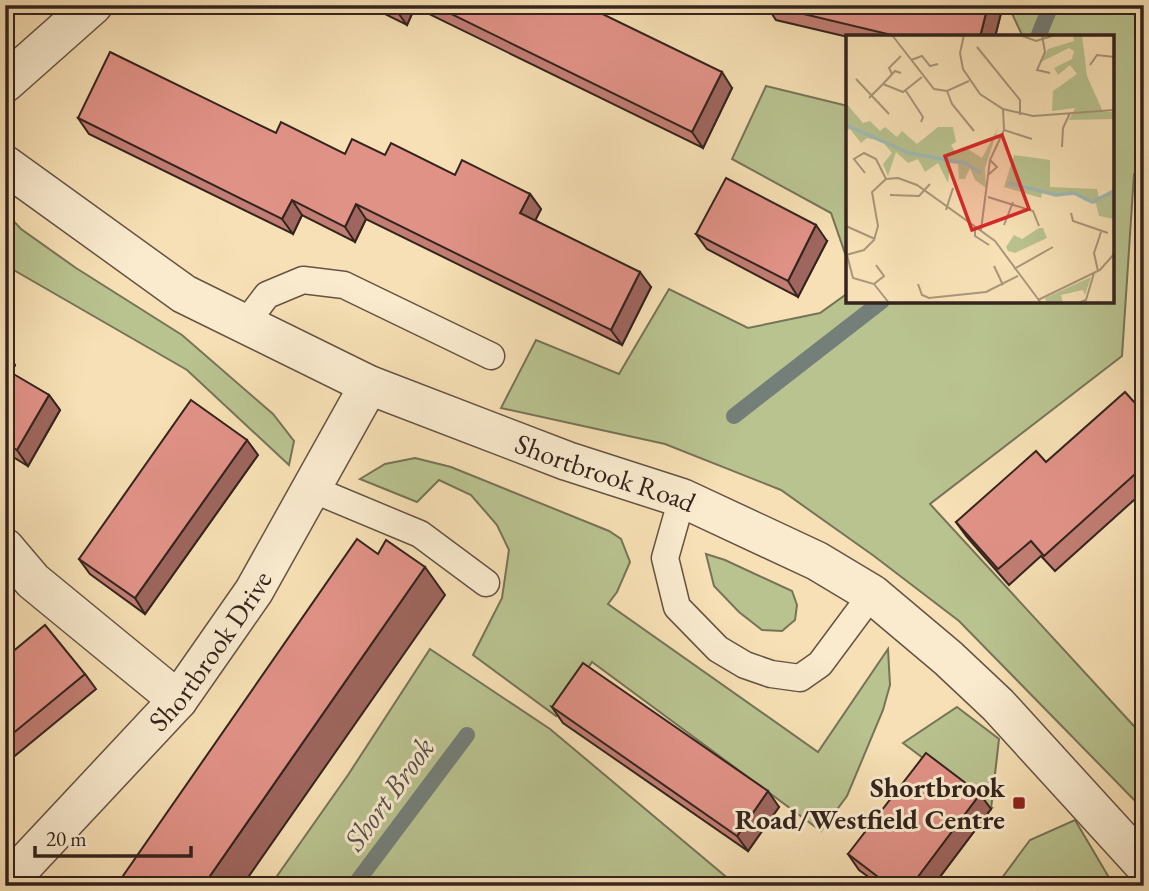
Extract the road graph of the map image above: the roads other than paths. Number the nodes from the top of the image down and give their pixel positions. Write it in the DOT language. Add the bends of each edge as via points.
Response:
graph roads {
  1 [pos="93,5"];
  2 [pos="11,66"];
  3 [pos="5,165"];
  4 [pos="245,324"];
  5 [pos="491,356"];
  6 [pos="369,385"];
  7 [pos="312,489"];
  8 [pos="682,498"];
  9 [pos="5,548"];
  10 [pos="486,583"];
  11 [pos="872,594"];
  12 [pos="177,700"];
  13 [pos="1144,865"];
  14 [pos="5,886"];
  1 -- 2 [label="street"];
  3 -- 4 [label="street, Shortbrook Road" via="184,295"];
  4 -- 5 [label="lane" via="267,295 303,280 344,285"];
  4 -- 6 [label="street, Shortbrook Road"];
  6 -- 7 [label="street, Shortbrook Drive"];
  6 -- 8 [label="street, Shortbrook Road" via="567,461"];
  7 -- 10 [label="lane" via="420,534"];
  7 -- 12 [label="street, Shortbrook Drive" via="254,591"];
  8 -- 11 [label="street, Shortbrook Road" via="817,561"];
  8 -- 11 [label="lane" via="665,558 677,607 718,649 746,665 800,678 820,664"];
  9 -- 12 [label="street" via="33,582"];
  11 -- 13 [label="street, Shortbrook Road" via="998,705"];
  12 -- 14 [label="street, Shortbrook Drive"];
}
